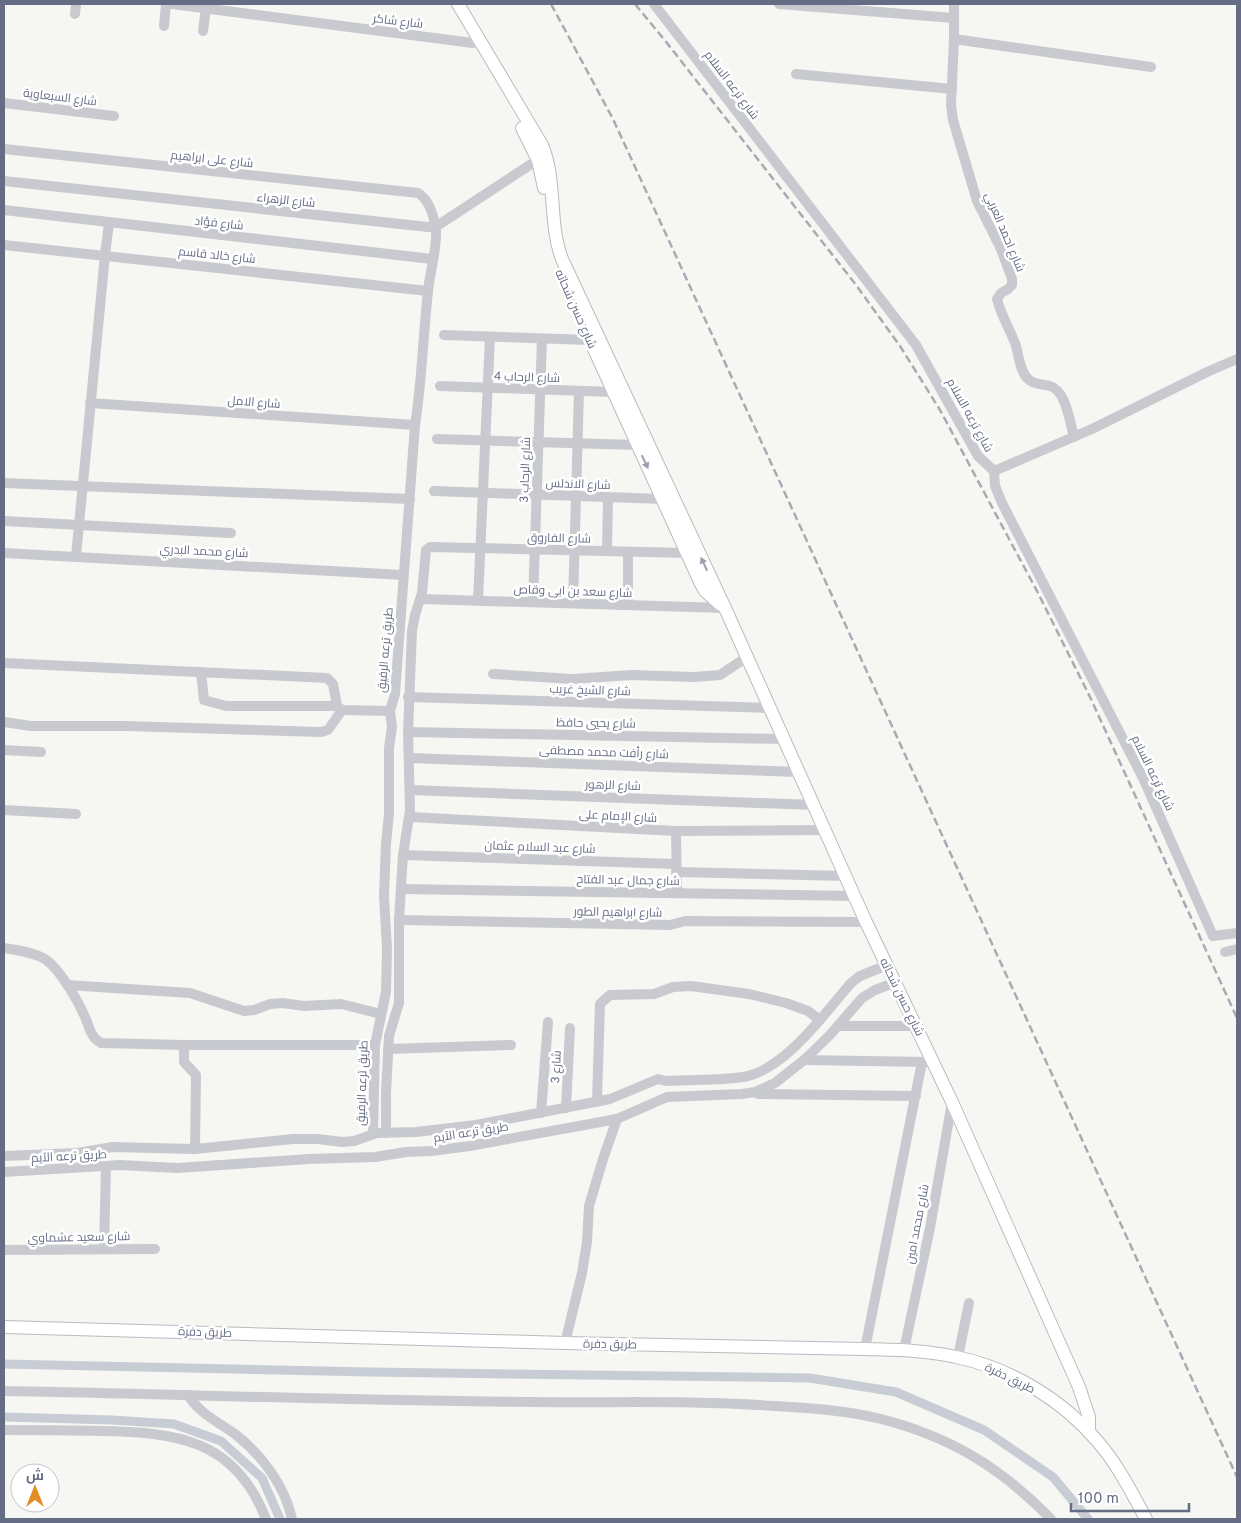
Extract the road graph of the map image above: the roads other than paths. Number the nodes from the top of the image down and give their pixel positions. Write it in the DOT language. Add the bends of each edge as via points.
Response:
graph roads {
  1 [pos="166,4"];
  2 [pos="172,4"];
  3 [pos="448,4"];
  4 [pos="458,4"];
  5 [pos="654,4"];
  6 [pos="779,4"];
  7 [pos="954,4"];
  8 [pos="206,8"];
  9 [pos="954,18"];
  10 [pos="164,26"];
  11 [pos="203,31"];
  12 [pos="954,39"];
  13 [pos="472,43"];
  14 [pos="1151,67"];
  15 [pos="796,74"];
  16 [pos="499,81"];
  17 [pos="952,89"];
  18 [pos="4,102"];
  19 [pos="114,116"];
  20 [pos="4,149"];
  21 [pos="542,158"];
  22 [pos="4,181"];
  23 [pos="4,210"];
  24 [pos="109,223"];
  25 [pos="435,227"];
  26 [pos="4,245"];
  27 [pos="105,255"];
  28 [pos="432,259"];
  29 [pos="428,291"];
  30 [pos="444,334"];
  31 [pos="490,337"];
  32 [pos="542,338"];
  33 [pos="590,340"];
  34 [pos="1237,358"];
  35 [pos="440,386"];
  36 [pos="488,388"];
  37 [pos="541,390"];
  38 [pos="578,391"];
  39 [pos="613,392"];
  40 [pos="90,403"];
  41 [pos="415,425"];
  42 [pos="1074,437"];
  43 [pos="437,439"];
  44 [pos="486,441"];
  45 [pos="539,442"];
  46 [pos="577,443"];
  47 [pos="637,445"];
  48 [pos="994,471"];
  49 [pos="4,483"];
  50 [pos="83,487"];
  51 [pos="434,491"];
  52 [pos="483,493"];
  53 [pos="537,495"];
  54 [pos="576,497"];
  55 [pos="608,498"];
  56 [pos="410,499"];
  57 [pos="662,499"];
  58 [pos="4,521"];
  59 [pos="80,524"];
  60 [pos="231,533"];
  61 [pos="430,547"];
  62 [pos="481,548"];
  63 [pos="535,550"];
  64 [pos="574,550"];
  65 [pos="607,551"];
  66 [pos="628,552"];
  67 [pos="4,553"];
  68 [pos="687,553"];
  69 [pos="76,556"];
  70 [pos="403,575"];
  71 [pos="421,599"];
  72 [pos="478,600"];
  73 [pos="533,602"];
  74 [pos="573,603"];
  75 [pos="628,605"];
  76 [pos="725,608"];
  77 [pos="747,657"];
  78 [pos="4,663"];
  79 [pos="201,672"];
  80 [pos="493,674"];
  81 [pos="408,697"];
  82 [pos="339,708"];
  83 [pos="770,708"];
  84 [pos="390,711"];
  85 [pos="4,722"];
  86 [pos="408,732"];
  87 [pos="784,740"];
  88 [pos="4,750"];
  89 [pos="40,752"];
  90 [pos="409,758"];
  91 [pos="799,772"];
  92 [pos="410,790"];
  93 [pos="814,806"];
  94 [pos="4,810"];
  95 [pos="76,814"];
  96 [pos="410,817"];
  97 [pos="826,830"];
  98 [pos="676,831"];
  99 [pos="403,854"];
  100 [pos="676,868"];
  101 [pos="846,876"];
  102 [pos="401,889"];
  103 [pos="676,893"];
  104 [pos="855,896"];
  105 [pos="399,920"];
  106 [pos="866,922"];
  107 [pos="1237,933"];
  108 [pos="4,948"];
  109 [pos="1237,949"];
  110 [pos="1225,952"];
  111 [pos="887,965"];
  112 [pos="896,982"];
  113 [pos="66,985"];
  114 [pos="381,1014"];
  115 [pos="820,1020"];
  116 [pos="548,1022"];
  117 [pos="838,1026"];
  118 [pos="917,1026"];
  119 [pos="570,1028"];
  120 [pos="184,1045"];
  121 [pos="374,1045"];
  122 [pos="510,1045"];
  123 [pos="388,1049"];
  124 [pos="804,1060"];
  125 [pos="927,1062"];
  126 [pos="742,1094"];
  127 [pos="916,1096"];
  128 [pos="597,1101"];
  129 [pos="952,1102"];
  130 [pos="566,1108"];
  131 [pos="541,1113"];
  132 [pos="617,1119"];
  133 [pos="386,1133"];
  134 [pos="373,1134"];
  135 [pos="196,1149"];
  136 [pos="4,1156"];
  137 [pos="106,1166"];
  138 [pos="4,1172"];
  139 [pos="104,1249"];
  140 [pos="155,1249"];
  141 [pos="4,1250"];
  142 [pos="969,1304"];
  143 [pos="4,1328"];
  144 [pos="566,1343"];
  145 [pos="865,1348"];
  146 [pos="904,1350"];
  147 [pos="958,1357"];
  148 [pos="1079,1387"];
  149 [pos="4,1391"];
  150 [pos="188,1395"];
  151 [pos="1064,1410"];
  152 [pos="4,1430"];
  153 [pos="1089,1432"];
  154 [pos="266,1519"];
  155 [pos="292,1519"];
  156 [pos="1051,1519"];
  157 [pos="1146,1519"];
  1 -- 10 [label="street"];
  2 -- 8 [label="street, شارع شاكر"];
  3 -- 13 [label="main road, شارع حسن شحاته"];
  4 -- 16 [label="main road, شارع حسن شحاته"];
  5 -- 48 [label="street, شارع ترعه السلام" via="916,344 978,456"];
  6 -- 9 [label="street"];
  7 -- 9 [label="street, شارع احمد العربي"];
  8 -- 11 [label="street"];
  8 -- 13 [label="street, شارع شاكر"];
  9 -- 12 [label="street, شارع احمد العربي"];
  12 -- 14 [label="street"];
  12 -- 17 [label="street, شارع احمد العربي"];
  13 -- 16 [label="main road, شارع حسن شحاته"];
  15 -- 17 [label="street"];
  16 -- 21 [label="main road, شارع حسن شحاته" via="529,140"];
  17 -- 42 [label="street, شارع احمد العربي" via="953,120 971,183 1012,279 1012,285 997,299 999,306 1024,372 1033,383 1058,390"];
  18 -- 19 [label="street, شارع السبعاوية"];
  20 -- 25 [label="street, شارع على ابراهيم" via="418,193 429,205"];
  21 -- 25 [label="street"];
  21 -- 33 [label="main road, شارع حسن شحاته" via="550,246"];
  76 -- 21 [label="main road, شارع حسن شحاته, one-way" via="562,259 556,237 551,177"];
  22 -- 25 [label="street, شارع الزهراء"];
  23 -- 24 [label="street, شارع فؤاد"];
  24 -- 27 [label="street"];
  24 -- 28 [label="street, شارع فؤاد"];
  25 -- 28 [label="street, طريق ترعه الرفيق"];
  26 -- 27 [label="street, شارع خالد قاسم"];
  27 -- 29 [label="street, شارع خالد قاسم"];
  27 -- 40 [label="street"];
  28 -- 29 [label="street, طريق ترعه الرفيق"];
  29 -- 41 [label="street, طريق ترعه الرفيق"];
  30 -- 31 [label="street"];
  31 -- 32 [label="street"];
  31 -- 36 [label="street"];
  32 -- 33 [label="street"];
  32 -- 37 [label="street, شارع الرحاب 3"];
  33 -- 39 [label="main road, شارع حسن شحاته"];
  34 -- 42 [label="street"];
  35 -- 36 [label="street, شارع الرحاب 4"];
  36 -- 37 [label="street, شارع الرحاب 4"];
  36 -- 44 [label="street"];
  37 -- 38 [label="street, شارع الرحاب 4"];
  37 -- 45 [label="street, شارع الرحاب 3"];
  38 -- 39 [label="street, شارع الرحاب 4"];
  38 -- 46 [label="street"];
  39 -- 47 [label="main road, شارع حسن شحاته"];
  40 -- 41 [label="street, شارع الامل"];
  40 -- 50 [label="street"];
  41 -- 56 [label="street, طريق ترعه الرفيق"];
  42 -- 48 [label="street"];
  43 -- 44 [label="street"];
  44 -- 45 [label="street"];
  44 -- 52 [label="street"];
  45 -- 46 [label="street"];
  45 -- 53 [label="street, شارع الرحاب 3"];
  46 -- 47 [label="street"];
  46 -- 54 [label="street"];
  47 -- 57 [label="main road, شارع حسن شحاته, one-way"];
  48 -- 107 [label="street, شارع ترعه السلام" via="995,486 1002,503 1143,778 1213,936"];
  49 -- 50 [label="street"];
  50 -- 56 [label="street"];
  50 -- 59 [label="street"];
  51 -- 52 [label="street, شارع الاندلس"];
  52 -- 53 [label="street, شارع الاندلس"];
  52 -- 62 [label="street"];
  53 -- 54 [label="street, شارع الاندلس"];
  53 -- 63 [label="street, شارع الرحاب 3"];
  54 -- 55 [label="street, شارع الاندلس"];
  54 -- 64 [label="street"];
  55 -- 57 [label="street, شارع الاندلس"];
  55 -- 65 [label="street"];
  56 -- 70 [label="street, طريق ترعه الرفيق"];
  57 -- 68 [label="main road, شارع حسن شحاته"];
  58 -- 59 [label="street"];
  59 -- 60 [label="street"];
  59 -- 69 [label="street"];
  61 -- 62 [label="street, شارع الفاروق"];
  61 -- 71 [label="street, طريق ترعه الرفيق" via="425,555"];
  62 -- 63 [label="street, شارع الفاروق"];
  62 -- 72 [label="street"];
  63 -- 64 [label="street, شارع الفاروق"];
  63 -- 73 [label="street, شارع الرحاب 3"];
  64 -- 65 [label="street, شارع الفاروق"];
  64 -- 74 [label="street"];
  65 -- 66 [label="street, شارع الفاروق"];
  66 -- 68 [label="street, شارع الفاروق"];
  66 -- 75 [label="street"];
  67 -- 69 [label="street, شارع محمد البدري"];
  68 -- 76 [label="main road, شارع حسن شحاته" via="705,591"];
  69 -- 70 [label="street, شارع محمد البدري"];
  70 -- 84 [label="street, طريق ترعه الرفيق" via="395,694"];
  71 -- 72 [label="street, شارع سعد بن ابى وقاص"];
  71 -- 81 [label="street, طريق ترعه الرفيق" via="413,625"];
  72 -- 73 [label="street, شارع سعد بن ابى وقاص"];
  73 -- 74 [label="street, شارع سعد بن ابى وقاص"];
  74 -- 75 [label="street, شارع سعد بن ابى وقاص"];
  75 -- 76 [label="street, شارع سعد بن ابى وقاص"];
  76 -- 77 [label="main road, شارع حسن شحاته"];
  77 -- 80 [label="street" via="720,675 694,677 632,675 572,679"];
  77 -- 83 [label="main road, شارع حسن شحاته"];
  78 -- 79 [label="street"];
  79 -- 82 [label="street" via="327,678 333,684"];
  79 -- 82 [label="street" via="204,700 226,706"];
  81 -- 83 [label="street, شارع الشيخ غريب"];
  81 -- 86 [label="street, طريق ترعه الرفيق"];
  82 -- 84 [label="street"];
  82 -- 85 [label="street" via="328,730 321,732 31,726"];
  83 -- 87 [label="main road, شارع حسن شحاته"];
  84 -- 114 [label="street, طريق ترعه الرفيق" via="392,727 384,896 386,992"];
  86 -- 87 [label="street, شارع يحيي حافظ"];
  86 -- 90 [label="street, طريق ترعه الرفيق"];
  87 -- 91 [label="main road, شارع حسن شحاته"];
  88 -- 89 [label="street"];
  90 -- 91 [label="street, شارع رأفت محمد مصطفى"];
  90 -- 92 [label="street, طريق ترعه الرفيق"];
  91 -- 93 [label="main road, شارع حسن شحاته"];
  92 -- 93 [label="street, شارع الزهور"];
  92 -- 96 [label="street, طريق ترعه الرفيق"];
  93 -- 97 [label="main road, شارع حسن شحاته"];
  94 -- 95 [label="street"];
  96 -- 98 [label="street, شارع الإمام على"];
  96 -- 99 [label="street, طريق ترعه الرفيق"];
  97 -- 98 [label="street, شارع الإمام على"];
  97 -- 101 [label="main road, شارع حسن شحاته"];
  98 -- 100 [label="street"];
  99 -- 100 [label="street, شارع عبد السلام عثمان"];
  99 -- 102 [label="street, طريق ترعه الرفيق"];
  100 -- 101 [label="street, شارع عبد السلام عثمان"];
  100 -- 103 [label="street"];
  101 -- 104 [label="main road, شارع حسن شحاته"];
  102 -- 103 [label="street, شارع جمال عبد الفتاح"];
  102 -- 105 [label="street, طريق ترعه الرفيق"];
  103 -- 104 [label="street, شارع جمال عبد الفتاح"];
  104 -- 106 [label="main road, شارع حسن شحاته"];
  105 -- 106 [label="street, شارع ابراهيم الطور" via="670,925 685,921"];
  105 -- 123 [label="street, طريق ترعه الرفيق" via="399,999"];
  106 -- 111 [label="main road, شارع حسن شحاته"];
  108 -- 113 [label="street" via="24,951 46,960"];
  109 -- 110 [label="street"];
  111 -- 112 [label="main road, شارع حسن شحاته"];
  111 -- 115 [label="street, طريق ترعه الآيم" via="851,983"];
  112 -- 117 [label="street, طريق ترعه الآيم" via="862,998"];
  112 -- 118 [label="main road, شارع حسن شحاته"];
  113 -- 114 [label="street" via="190,993 244,1011 283,1003 304,1006 341,1004"];
  113 -- 120 [label="street" via="94,1039 101,1043"];
  114 -- 121 [label="street, طريق ترعه الرفيق"];
  115 -- 128 [label="street, طريق ترعه الآيم" via="790,1051 770,1066 750,1075 658,1080"];
  115 -- 128 [label="street" via="808,1011 786,1003 691,986 673,987 654,994 610,995 600,1004"];
  116 -- 131 [label="street"];
  117 -- 118 [label="street"];
  117 -- 124 [label="street, طريق ترعه الآيم"];
  118 -- 125 [label="main road, شارع حسن شحاته"];
  119 -- 130 [label="street, شارع 3"];
  120 -- 121 [label="street"];
  120 -- 135 [label="street" via="184,1062 196,1075"];
  121 -- 134 [label="street, طريق ترعه الرفيق"];
  122 -- 123 [label="street"];
  123 -- 133 [label="street, طريق ترعه الرفيق"];
  124 -- 125 [label="street"];
  124 -- 126 [label="street, طريق ترعه الآيم" via="775,1083 756,1092"];
  125 -- 127 [label="street"];
  125 -- 129 [label="main road, شارع حسن شحاته"];
  126 -- 127 [label="street"];
  126 -- 132 [label="street, طريق ترعه الآيم" via="667,1097"];
  127 -- 145 [label="street"];
  128 -- 130 [label="street, طريق ترعه الآيم"];
  129 -- 146 [label="street, شارع محمد امين"];
  129 -- 148 [label="main road, شارع حسن شحاته"];
  130 -- 131 [label="street, طريق ترعه الآيم"];
  131 -- 133 [label="street, طريق ترعه الآيم" via="476,1125"];
  132 -- 137 [label="street, طريق ترعه الآيم" via="470,1146 375,1157 177,1168"];
  132 -- 144 [label="street" via="589,1206 582,1273"];
  133 -- 134 [label="street, طريق ترعه الآيم"];
  134 -- 135 [label="street, طريق ترعه الآيم" via="354,1141 293,1139"];
  135 -- 136 [label="street, طريق ترعه الآيم" via="113,1147 77,1153"];
  137 -- 138 [label="street, طريق ترعه الآيم"];
  137 -- 139 [label="street"];
  139 -- 140 [label="street, شارع سعيد عشماوي"];
  139 -- 141 [label="street, شارع سعيد عشماوي"];
  142 -- 147 [label="street"];
  143 -- 144 [label="main road, طريق دفرة"];
  144 -- 145 [label="main road, طريق دفرة"];
  145 -- 146 [label="main road, طريق دفرة"];
  146 -- 147 [label="main road, طريق دفرة"];
  147 -- 151 [label="main road, طريق دفرة" via="1001,1371"];
  148 -- 151 [label="main road" via="1075,1401"];
  148 -- 153 [label="main road, شارع حسن شحاته" via="1089,1418"];
  149 -- 150 [label="street"];
  150 -- 155 [label="street" via="200,1410 241,1439 263,1461 279,1486"];
  150 -- 156 [label="street" via="718,1403 818,1408 911,1428 968,1452 1009,1480"];
  151 -- 153 [label="main road, طريق دفرة"];
  152 -- 154 [label="street" via="119,1431 183,1438 219,1455 235,1468 249,1485"];
  153 -- 157 [label="main road, طريق دفرة" via="1107,1453"];
}
